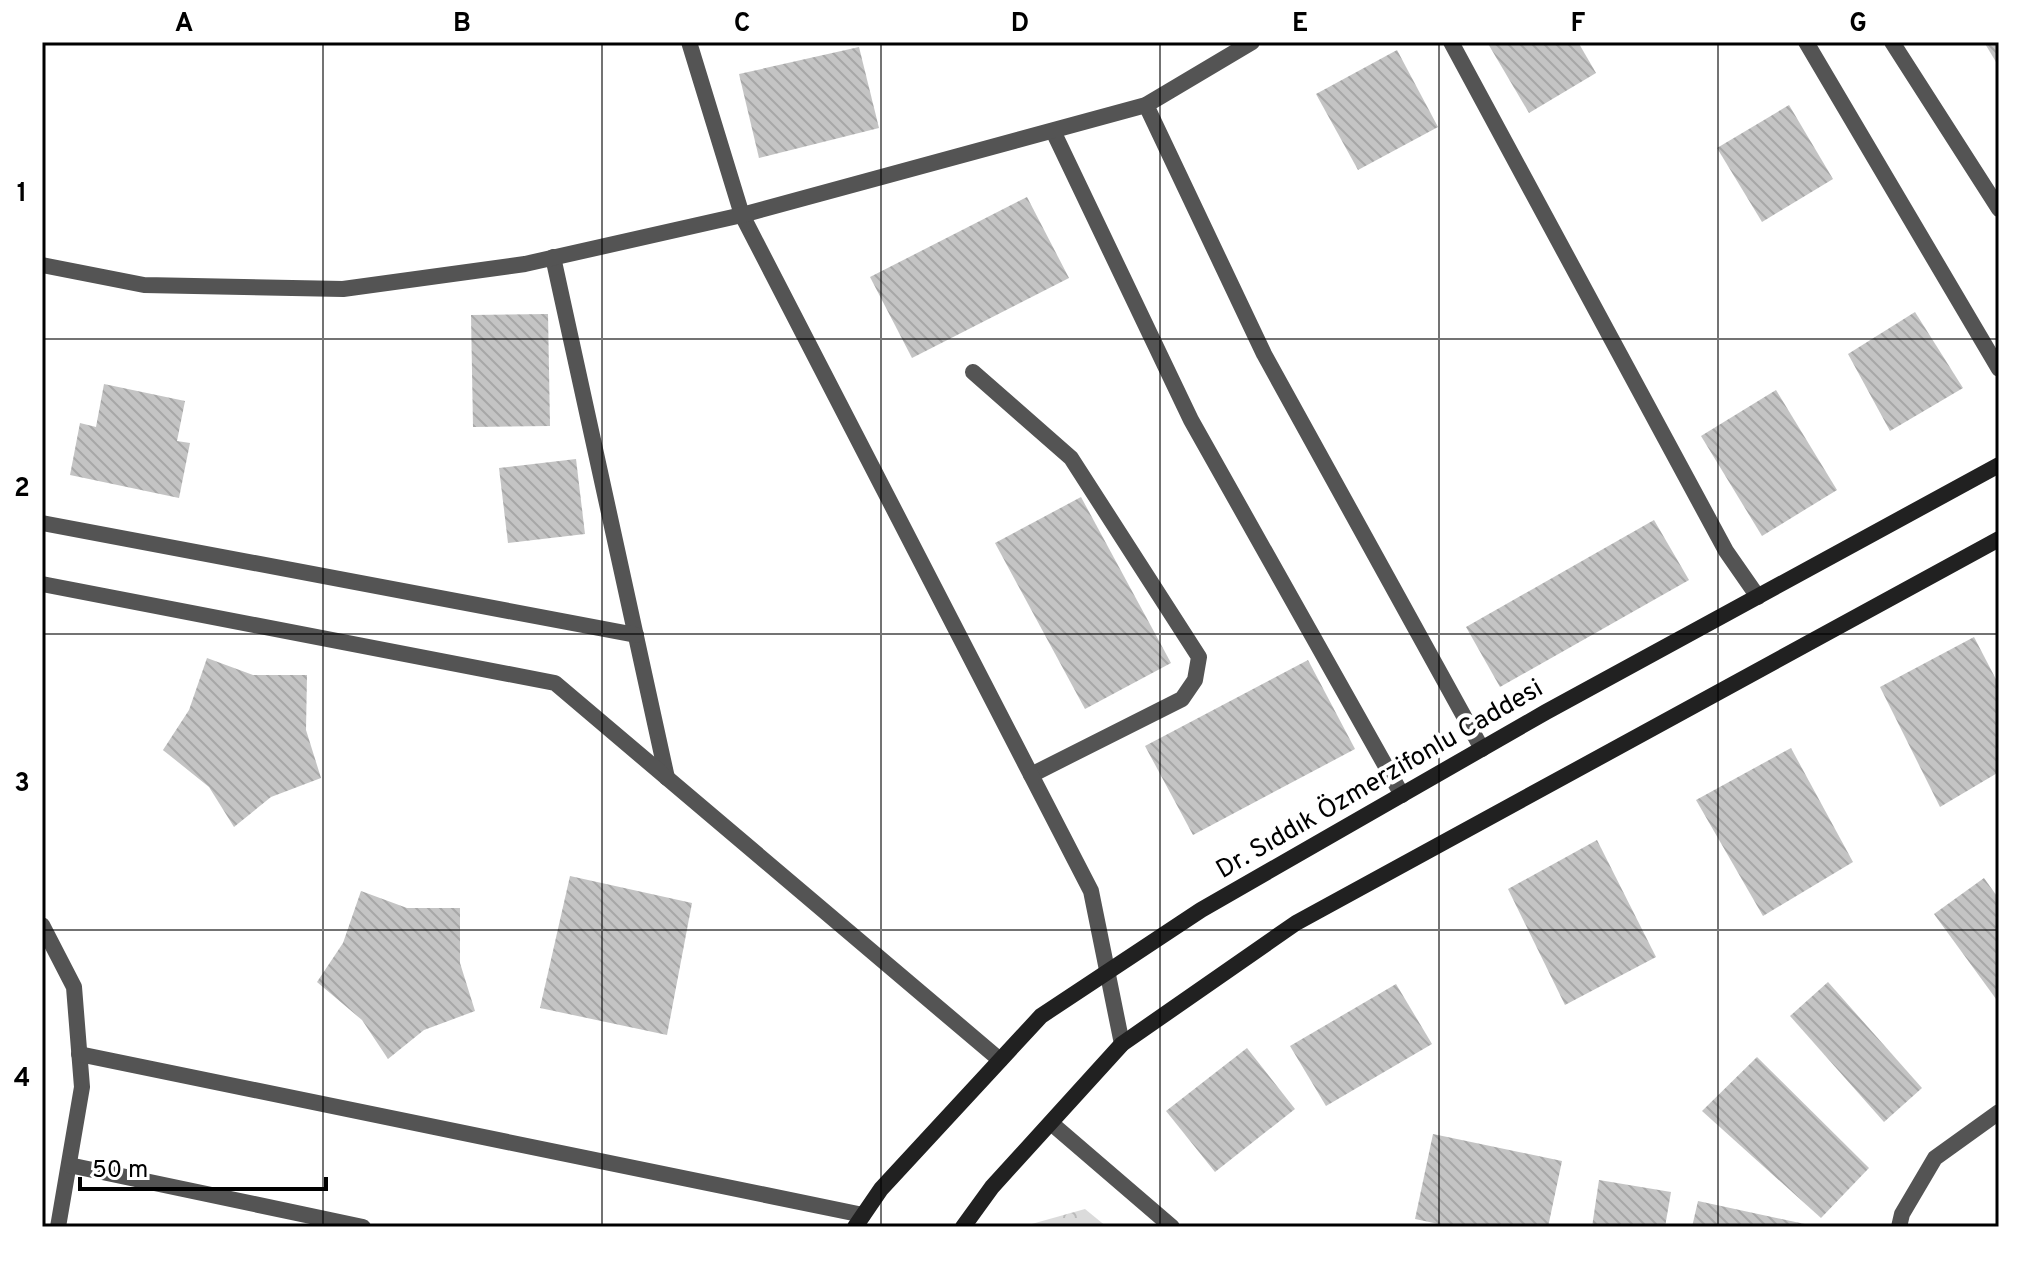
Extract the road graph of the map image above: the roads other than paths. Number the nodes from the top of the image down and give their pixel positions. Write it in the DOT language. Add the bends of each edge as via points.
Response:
graph roads {
  1 [pos="689,42"];
  2 [pos="1252,42"];
  3 [pos="1451,42"];
  4 [pos="1806,42"];
  5 [pos="1892,42"];
  6 [pos="1146,105"];
  7 [pos="1053,131"];
  8 [pos="1999,209"];
  9 [pos="742,215"];
  10 [pos="553,257"];
  11 [pos="42,265"];
  12 [pos="1999,369"];
  13 [pos="973,372"];
  14 [pos="1999,465"];
  15 [pos="42,523"];
  16 [pos="1999,539"];
  17 [pos="42,584"];
  18 [pos="1758,597"];
  19 [pos="636,635"];
  20 [pos="1482,749"];
  21 [pos="1031,775"];
  22 [pos="667,778"];
  23 [pos="1402,795"];
  24 [pos="42,925"];
  25 [pos="1109,971"];
  26 [pos="1122,1044"];
  27 [pos="79,1054"];
  28 [pos="1000,1060"];
  29 [pos="1999,1112"];
  30 [pos="1051,1123"];
  31 [pos="69,1165"];
  32 [pos="859,1221"];
  33 [pos="58,1227"];
  34 [pos="363,1227"];
  35 [pos="963,1227"];
  36 [pos="1172,1227"];
  37 [pos="1899,1227"];
  1 -- 9 [label="street"];
  2 -- 6 [label="street"];
  3 -- 18 [label="street" via="1726,551"];
  4 -- 12 [label="street"];
  5 -- 8 [label="street"];
  6 -- 7 [label="street"];
  6 -- 20 [label="street" via="1264,354"];
  7 -- 9 [label="street"];
  7 -- 23 [label="street" via="1191,420"];
  9 -- 10 [label="street"];
  9 -- 21 [label="street"];
  10 -- 11 [label="street" via="343,289 144,285"];
  10 -- 19 [label="street"];
  13 -- 21 [label="street" via="1071,458 1199,657 1195,680 1182,699"];
  14 -- 18 [label="main road, Dr. Sıddık Özmerzifonlu Caddesi"];
  15 -- 19 [label="street"];
  16 -- 26 [label="main road" via="1296,923"];
  17 -- 22 [label="street" via="555,683"];
  18 -- 20 [label="main road, Dr. Sıddık Özmerzifonlu Caddesi"];
  19 -- 22 [label="street"];
  20 -- 23 [label="main road, Dr. Sıddık Özmerzifonlu Caddesi"];
  21 -- 25 [label="street" via="1091,891"];
  22 -- 28 [label="street"];
  23 -- 25 [label="main road, Dr. Sıddık Özmerzifonlu Caddesi" via="1201,910"];
  24 -- 27 [label="street" via="74,987"];
  25 -- 26 [label="street"];
  25 -- 28 [label="main road, Dr. Sıddık Özmerzifonlu Caddesi" via="1041,1016"];
  26 -- 30 [label="main road"];
  27 -- 31 [label="street" via="82,1087"];
  27 -- 32 [label="street"];
  28 -- 32 [label="main road, Dr. Sıddık Özmerzifonlu Caddesi" via="881,1189"];
  29 -- 37 [label="street" via="1935,1158"];
  30 -- 35 [label="main road"];
  30 -- 36 [label="street"];
  31 -- 33 [label="street"];
  31 -- 34 [label="street"];
}
